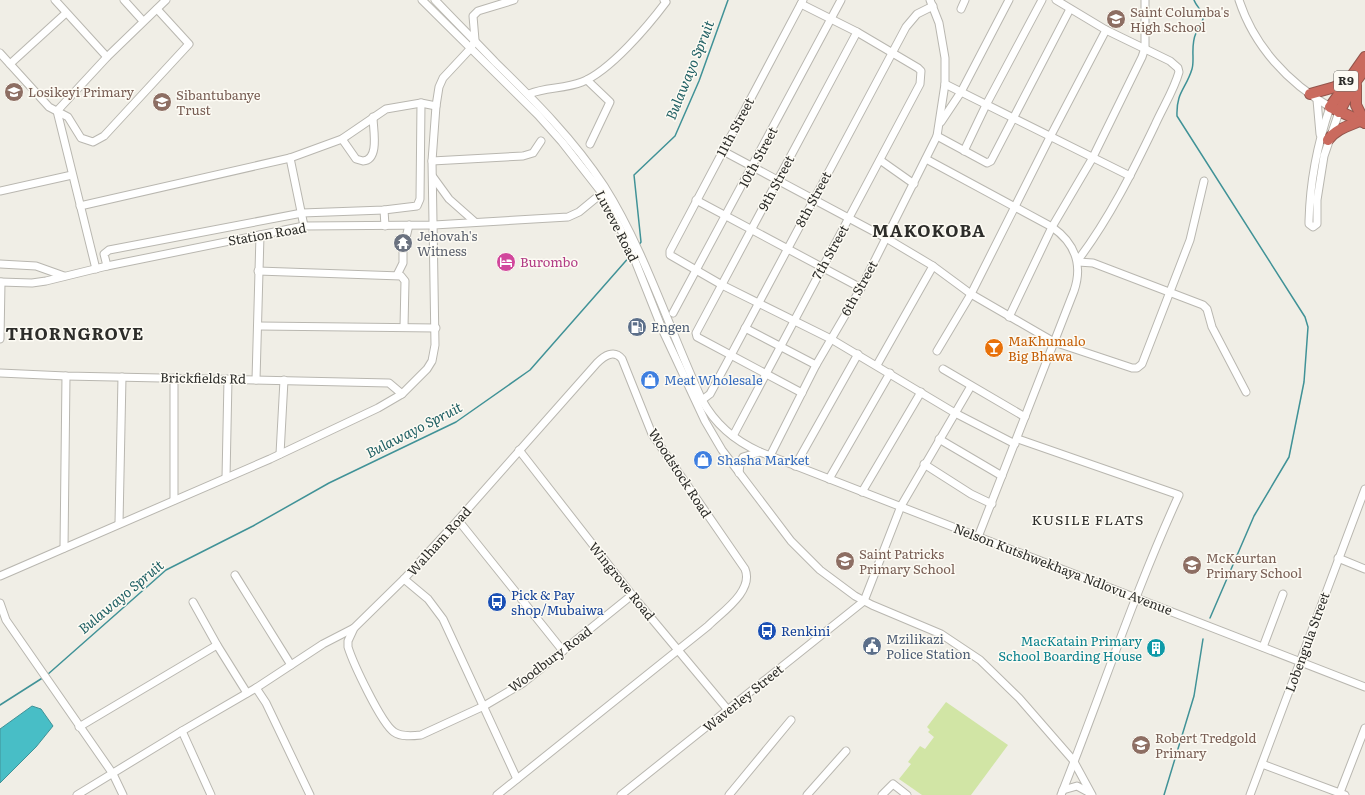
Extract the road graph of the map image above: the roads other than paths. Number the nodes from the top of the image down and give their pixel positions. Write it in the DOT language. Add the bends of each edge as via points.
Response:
graph roads {
  1 [pos="55,0"];
  2 [pos="124,0"];
  3 [pos="166,0"];
  4 [pos="422,0"];
  5 [pos="435,0"];
  6 [pos="514,0"];
  7 [pos="664,0"];
  8 [pos="841,0"];
  9 [pos="965,0"];
  10 [pos="1009,0"];
  11 [pos="1042,0"];
  12 [pos="1056,0"];
  13 [pos="1145,0"];
  14 [pos="1239,0"];
  15 [pos="802,2"];
  16 [pos="931,3"];
  17 [pos="157,9"];
  18 [pos="961,9"];
  19 [pos="1070,9"];
  20 [pos="66,13"];
  21 [pos="832,19"];
  22 [pos="144,22"];
  23 [pos="1106,30"];
  24 [pos="857,32"];
  25 [pos="475,40"];
  26 [pos="471,48"];
  27 [pos="1145,48"];
  28 [pos="892,52"];
  29 [pos="0,53"];
  30 [pos="107,57"];
  31 [pos="1365,57"];
  32 [pos="10,64"];
  33 [pos="1365,69"];
  34 [pos="587,80"];
  35 [pos="1352,80"];
  36 [pos="945,84"];
  37 [pos="961,92"];
  38 [pos="529,94"];
  39 [pos="1314,97"];
  40 [pos="421,103"];
  41 [pos="986,105"];
  42 [pos="436,106"];
  43 [pos="1334,110"];
  44 [pos="57,111"];
  45 [pos="372,117"];
  46 [pos="1013,119"];
  47 [pos="1363,122"];
  48 [pos="941,123"];
  49 [pos="938,136"];
  50 [pos="1050,137"];
  51 [pos="1324,138"];
  52 [pos="342,139"];
  53 [pos="541,141"];
  54 [pos="590,144"];
  55 [pos="723,150"];
  56 [pos="964,151"];
  57 [pos="290,158"];
  58 [pos="926,159"];
  59 [pos="1092,159"];
  60 [pos="880,160"];
  61 [pos="432,161"];
  62 [pos="753,167"];
  63 [pos="72,175"];
  64 [pos="432,176"];
  65 [pos="1130,176"];
  66 [pos="777,180"];
  67 [pos="1204,181"];
  68 [pos="914,184"];
  69 [pos="0,191"];
  70 [pos="602,193"];
  71 [pos="813,199"];
  72 [pos="696,200"];
  73 [pos="80,206"];
  74 [pos="1014,207"];
  75 [pos="384,210"];
  76 [pos="302,213"];
  77 [pos="727,216"];
  78 [pos="849,218"];
  79 [pos="476,222"];
  80 [pos="409,225"];
  81 [pos="434,225"];
  82 [pos="304,226"];
  83 [pos="385,226"];
  84 [pos="1052,227"];
  85 [pos="751,229"];
  86 [pos="260,235"];
  87 [pos="886,238"];
  88 [pos="787,249"];
  89 [pos="1078,261"];
  90 [pos="0,264"];
  91 [pos="107,266"];
  92 [pos="933,266"];
  93 [pos="822,267"];
  94 [pos="96,269"];
  95 [pos="258,271"];
  96 [pos="696,272"];
  97 [pos="397,275"];
  98 [pos="64,276"];
  99 [pos="0,282"];
  100 [pos="722,285"];
  101 [pos="861,288"];
  102 [pos="1170,292"];
  103 [pos="970,294"];
  104 [pos="759,303"];
  105 [pos="673,313"];
  106 [pos="1009,317"];
  107 [pos="794,320"];
  108 [pos="258,326"];
  109 [pos="404,327"];
  110 [pos="436,328"];
  111 [pos="746,328"];
  112 [pos="0,339"];
  113 [pos="831,339"];
  114 [pos="1054,342"];
  115 [pos="780,347"];
  116 [pos="937,351"];
  117 [pos="858,354"];
  118 [pos="731,355"];
  119 [pos="816,365"];
  120 [pos="877,365"];
  121 [pos="943,369"];
  122 [pos="0,373"];
  123 [pos="766,373"];
  124 [pos="890,373"];
  125 [pos="66,376"];
  126 [pos="122,377"];
  127 [pos="174,378"];
  128 [pos="228,379"];
  129 [pos="256,380"];
  130 [pos="284,380"];
  131 [pos="971,386"];
  132 [pos="921,392"];
  133 [pos="1246,392"];
  134 [pos="802,393"];
  135 [pos="402,394"];
  136 [pos="702,400"];
  137 [pos="955,413"];
  138 [pos="1025,417"];
  139 [pos="733,436"];
  140 [pos="939,439"];
  141 [pos="1016,442"];
  142 [pos="519,450"];
  143 [pos="760,452"];
  144 [pos="280,454"];
  145 [pos="770,456"];
  146 [pos="924,464"];
  147 [pos="795,466"];
  148 [pos="739,473"];
  149 [pos="1002,476"];
  150 [pos="226,478"];
  151 [pos="829,479"];
  152 [pos="1365,489"];
  153 [pos="862,492"];
  154 [pos="174,500"];
  155 [pos="992,504"];
  156 [pos="901,506"];
  157 [pos="458,520"];
  158 [pos="119,523"];
  159 [pos="978,537"];
  160 [pos="64,548"];
  161 [pos="1338,558"];
  162 [pos="1365,569"];
  163 [pos="235,575"];
  164 [pos="0,576"];
  165 [pos="404,579"];
  166 [pos="1283,594"];
  167 [pos="632,595"];
  168 [pos="1136,597"];
  169 [pos="864,601"];
  170 [pos="193,602"];
  171 [pos="0,603"];
  172 [pos="354,628"];
  173 [pos="216,645"];
  174 [pos="1263,646"];
  175 [pos="679,650"];
  176 [pos="563,651"];
  177 [pos="1300,661"];
  178 [pos="291,665"];
  179 [pos="1365,687"];
  180 [pos="256,688"];
  181 [pos="247,693"];
  182 [pos="484,706"];
  183 [pos="728,710"];
  184 [pos="791,720"];
  185 [pos="79,727"];
  186 [pos="1365,728"];
  187 [pos="182,731"];
  188 [pos="846,752"];
  189 [pos="1073,760"];
  190 [pos="1262,764"];
  191 [pos="113,774"];
  192 [pos="517,779"];
  193 [pos="1062,792"];
  194 [pos="1091,794"];
  195 [pos="1341,794"];
  196 [pos="77,795"];
  197 [pos="123,795"];
  198 [pos="211,795"];
  199 [pos="310,795"];
  200 [pos="497,795"];
  201 [pos="621,795"];
  202 [pos="730,795"];
  203 [pos="807,795"];
  204 [pos="882,795"];
  205 [pos="907,795"];
  206 [pos="1250,795"];
  1 -- 20 [label="street"];
  2 -- 22 [label="street"];
  3 -- 17 [label="street"];
  4 -- 26 [label="street, Luveve Road"];
  5 -- 25 [label="street, Luveve Road"];
  6 -- 25 [label="street" via="478,11 473,16"];
  7 -- 34 [label="street" via="666,2 657,14 630,45"];
  8 -- 21 [label="street, 10th Street"];
  9 -- 18 [label="street"];
  10 -- 37 [label="street"];
  11 -- 41 [label="street"];
  12 -- 19 [label="street"];
  13 -- 27 [label="street"];
  14 -- 39 [label="street" via="1251,31 1266,53 1290,78"];
  15 -- 21 [label="street"];
  15 -- 55 [label="street, 11th Street"];
  16 -- 28 [label="street, 8th Street" via="913,18"];
  16 -- 36 [label="street, 6th Street" via="943,43"];
  17 -- 22 [label="street"];
  17 -- 44 [label="street" via="189,44 104,136 93,142 84,140 78,136 68,117"];
  19 -- 23 [label="street"];
  19 -- 46 [label="street"];
  20 -- 30 [label="street"];
  20 -- 32 [label="street"];
  21 -- 24 [label="street"];
  21 -- 62 [label="street, 10th Street"];
  22 -- 30 [label="street"];
  23 -- 27 [label="street"];
  23 -- 50 [label="street"];
  24 -- 28 [label="street"];
  24 -- 66 [label="street, 9th Street"];
  25 -- 26 [label="street"];
  25 -- 38 [label="street, Luveve Road"];
  26 -- 42 [label="street" via="443,78"];
  26 -- 70 [label="street, Luveve Road" via="538,115"];
  27 -- 59 [label="street"];
  27 -- 65 [label="street" via="1170,61 1179,72"];
  28 -- 60 [label="street, 7th Street" via="918,68 921,72 920,84"];
  28 -- 71 [label="street, 8th Street"];
  29 -- 32 [label="street"];
  30 -- 44 [label="street"];
  31 -- 35 [label="highway, R9"];
  32 -- 44 [label="street" via="49,107"];
  33 -- 35 [label="highway, R9"];
  34 -- 38 [label="street" via="563,88 538,90"];
  34 -- 54 [label="street" via="610,102"];
  35 -- 39 [label="highway"];
  35 -- 43 [label="highway, R9"];
  35 -- 47 [label="highway, R9" via="1356,105"];
  36 -- 37 [label="street"];
  36 -- 48 [label="street, 6th Street"];
  37 -- 41 [label="street"];
  37 -- 48 [label="street"];
  38 -- 136 [label="street, Luveve Road" via="564,132 611,198 640,256"];
  39 -- 43 [label="street"];
  39 -- 51 [label="street"];
  40 -- 42 [label="street"];
  40 -- 45 [label="street" via="386,109"];
  40 -- 75 [label="street" via="420,202 414,207"];
  41 -- 46 [label="street"];
  41 -- 56 [label="street"];
  42 -- 61 [label="street"];
  43 -- 47 [label="highway"];
  43 -- 51 [label="street"];
  44 -- 63 [label="street"];
  45 -- 52 [label="street"];
  45 -- 52 [label="street" via="373,152 369,159 362,162 356,159"];
  46 -- 50 [label="street"];
  46 -- 56 [label="street" via="991,162 987,163"];
  47 -- 51 [label="highway" via="1340,129"];
  48 -- 49 [label="street, 6th Street"];
  49 -- 56 [label="street"];
  49 -- 58 [label="street, 6th Street"];
  50 -- 59 [label="street"];
  50 -- 74 [label="street"];
  51 -- 51 [label="street" via="1317,224 1313,227 1309,221 1309,199 1315,155"];
  52 -- 57 [label="street"];
  53 -- 61 [label="street" via="533,153 524,156"];
  55 -- 62 [label="street"];
  55 -- 72 [label="street, 11th Street"];
  57 -- 73 [label="street"];
  57 -- 76 [label="street"];
  58 -- 68 [label="street, 6th Street"];
  58 -- 74 [label="street"];
  59 -- 65 [label="street"];
  59 -- 84 [label="street"];
  60 -- 68 [label="street"];
  60 -- 78 [label="street, 7th Street"];
  61 -- 64 [label="street"];
  62 -- 66 [label="street"];
  62 -- 77 [label="street, 10th Street"];
  63 -- 69 [label="street"];
  63 -- 73 [label="street"];
  64 -- 79 [label="street" via="449,199"];
  64 -- 81 [label="street"];
  65 -- 89 [label="street"];
  66 -- 71 [label="street"];
  66 -- 85 [label="street, 9th Street"];
  67 -- 102 [label="street" via="1190,240"];
  68 -- 87 [label="street, 6th Street"];
  70 -- 79 [label="street, Station Road" via="579,212 568,217"];
  70 -- 148 [label="street, Luveve Road" via="630,248 663,331 698,408 722,450"];
  71 -- 78 [label="street"];
  71 -- 88 [label="street, 8th Street"];
  72 -- 77 [label="street"];
  72 -- 96 [label="street, 11th Street" via="670,251 670,255"];
  73 -- 94 [label="street"];
  74 -- 84 [label="street"];
  74 -- 103 [label="street"];
  75 -- 76 [label="street"];
  75 -- 83 [label="street"];
  76 -- 82 [label="street"];
  76 -- 91 [label="street" via="109,250 104,254"];
  77 -- 85 [label="street"];
  77 -- 96 [label="street, 10th Street"];
  78 -- 87 [label="street"];
  78 -- 93 [label="street, 7th Street"];
  79 -- 81 [label="street, Station Road"];
  80 -- 81 [label="street, Station Road"];
  80 -- 83 [label="street, Station Road"];
  80 -- 97 [label="street" via="403,250 403,263"];
  81 -- 110 [label="street"];
  82 -- 83 [label="street, Station Road"];
  82 -- 86 [label="street, Station Road"];
  84 -- 89 [label="street" via="1069,241"];
  84 -- 106 [label="street"];
  85 -- 88 [label="street"];
  85 -- 100 [label="street, 9th Street"];
  86 -- 91 [label="street, Station Road"];
  86 -- 95 [label="street"];
  87 -- 92 [label="street"];
  87 -- 101 [label="street, 6th Street"];
  88 -- 93 [label="street"];
  88 -- 104 [label="street, 8th Street"];
  89 -- 102 [label="street" via="1093,263"];
  89 -- 114 [label="street" via="1076,287"];
  90 -- 98 [label="street" via="36,266"];
  91 -- 94 [label="street, Station Road"];
  92 -- 103 [label="street"];
  92 -- 120 [label="street"];
  93 -- 101 [label="street"];
  93 -- 107 [label="street, 7th Street"];
  94 -- 98 [label="street, Station Road"];
  95 -- 97 [label="street"];
  95 -- 108 [label="street"];
  96 -- 100 [label="street"];
  96 -- 105 [label="street, 10th Street"];
  97 -- 109 [label="street" via="405,280"];
  98 -- 99 [label="street, Station Road" via="32,283"];
  99 -- 112 [label="street"];
  100 -- 104 [label="street"];
  100 -- 118 [label="street, 9th Street" via="696,335"];
  101 -- 113 [label="street, 6th Street"];
  102 -- 114 [label="street" via="1142,364 1137,368"];
  102 -- 133 [label="street" via="1207,309 1212,327"];
  103 -- 106 [label="street"];
  103 -- 116 [label="street"];
  104 -- 107 [label="street"];
  104 -- 111 [label="street, 8th Street"];
  106 -- 114 [label="street"];
  107 -- 113 [label="street"];
  107 -- 115 [label="street, 7th Street"];
  108 -- 109 [label="street"];
  108 -- 129 [label="street"];
  109 -- 110 [label="street"];
  110 -- 135 [label="street" via="432,361"];
  111 -- 115 [label="street"];
  111 -- 118 [label="street, 8th Street"];
  113 -- 117 [label="street"];
  113 -- 119 [label="street, 6th Street"];
  114 -- 138 [label="street"];
  115 -- 119 [label="street"];
  115 -- 123 [label="street, 7th Street"];
  117 -- 120 [label="street"];
  117 -- 147 [label="street"];
  118 -- 123 [label="street"];
  118 -- 136 [label="street, 8th Street" via="710,394"];
  119 -- 134 [label="street, 6th Street"];
  120 -- 124 [label="street"];
  121 -- 131 [label="street"];
  122 -- 125 [label="street, Brickfields Rd"];
  123 -- 134 [label="street"];
  123 -- 139 [label="street, 7th Street"];
  124 -- 132 [label="street"];
  124 -- 151 [label="street"];
  125 -- 126 [label="street, Brickfields Rd"];
  125 -- 160 [label="street"];
  126 -- 127 [label="street, Brickfields Rd"];
  126 -- 158 [label="street"];
  127 -- 128 [label="street, Brickfields Rd"];
  127 -- 154 [label="street"];
  128 -- 129 [label="street, Brickfields Rd"];
  128 -- 150 [label="street"];
  129 -- 130 [label="street, Brickfields Rd"];
  130 -- 135 [label="street, Brickfields Rd" via="389,382"];
  130 -- 144 [label="street"];
  131 -- 137 [label="street"];
  131 -- 138 [label="street"];
  132 -- 137 [label="street"];
  132 -- 153 [label="street"];
  134 -- 145 [label="street, 6th Street"];
  135 -- 144 [label="street"];
  136 -- 139 [label="street, Luveve Road" via="714,420"];
  137 -- 140 [label="street"];
  137 -- 141 [label="street"];
  138 -- 141 [label="street"];
  139 -- 143 [label="street, Luveve Road"];
  140 -- 146 [label="street"];
  140 -- 149 [label="street"];
  141 -- 149 [label="street"];
  141 -- 168 [label="street" via="1179,495"];
  142 -- 157 [label="street, Walham Road"];
  142 -- 167 [label="street, Wingrove Road"];
  142 -- 175 [label="street, Woodstock Road" via="602,358 608,354 620,356 652,434 745,569 748,578 744,589 733,601"];
  143 -- 145 [label="street, Nelson Kutshwekhaya Ndlovu Avenue"];
  143 -- 148 [label="street" via="743,457"];
  144 -- 150 [label="street"];
  145 -- 147 [label="street, Nelson Kutshwekhaya Ndlovu Avenue"];
  146 -- 155 [label="street" via="971,494"];
  146 -- 156 [label="street"];
  147 -- 151 [label="street, Nelson Kutshwekhaya Ndlovu Avenue"];
  148 -- 169 [label="street, Luveve Road" via="797,548 820,570"];
  149 -- 155 [label="street"];
  150 -- 154 [label="street"];
  151 -- 153 [label="street, Nelson Kutshwekhaya Ndlovu Avenue"];
  152 -- 161 [label="street, Lobengula Street"];
  153 -- 156 [label="street, Nelson Kutshwekhaya Ndlovu Avenue"];
  154 -- 158 [label="street"];
  155 -- 159 [label="street"];
  156 -- 159 [label="street, Nelson Kutshwekhaya Ndlovu Avenue"];
  156 -- 169 [label="street"];
  157 -- 165 [label="street, Walham Road"];
  157 -- 176 [label="street"];
  158 -- 160 [label="street"];
  159 -- 168 [label="street, Nelson Kutshwekhaya Ndlovu Avenue"];
  160 -- 164 [label="street"];
  161 -- 162 [label="street"];
  161 -- 177 [label="street, Lobengula Street"];
  163 -- 178 [label="street"];
  165 -- 172 [label="street, Walham Road"];
  165 -- 182 [label="street" via="428,599 443,620"];
  166 -- 174 [label="street"];
  167 -- 175 [label="street, Wingrove Road"];
  167 -- 176 [label="street, Woodbury Road"];
  168 -- 174 [label="street, Nelson Kutshwekhaya Ndlovu Avenue"];
  168 -- 189 [label="street"];
  169 -- 183 [label="street, Waverley Street"];
  169 -- 189 [label="street, Luveve Road" via="926,627 968,651 1019,698"];
  170 -- 173 [label="street"];
  171 -- 185 [label="street" via="6,620"];
  172 -- 178 [label="street" via="338,635"];
  172 -- 182 [label="street, Woodbury Road" via="348,641 350,652 384,723 395,733 412,736 421,734"];
  173 -- 181 [label="street"];
  173 -- 185 [label="street"];
  174 -- 177 [label="street, Nelson Kutshwekhaya Ndlovu Avenue"];
  175 -- 183 [label="street, Wingrove Road"];
  175 -- 192 [label="street"];
  176 -- 182 [label="street, Woodbury Road" via="524,683"];
  177 -- 179 [label="street, Nelson Kutshwekhaya Ndlovu Avenue"];
  177 -- 190 [label="street, Lobengula Street"];
  178 -- 180 [label="street"];
  180 -- 181 [label="street"];
  180 -- 199 [label="street" via="266,703"];
  181 -- 187 [label="street"];
  182 -- 192 [label="street"];
  183 -- 201 [label="street, Waverley Street"];
  184 -- 202 [label="street"];
  185 -- 191 [label="street"];
  186 -- 195 [label="street"];
  187 -- 191 [label="street"];
  187 -- 198 [label="street"];
  188 -- 203 [label="street"];
  189 -- 193 [label="street"];
  189 -- 194 [label="street, Luveve Road"];
  190 -- 195 [label="street"];
  190 -- 206 [label="street, Lobengula Street"];
  191 -- 196 [label="street"];
  191 -- 197 [label="street"];
  192 -- 200 [label="street"];
  193 -- 194 [label="street" via="1078,786"];
  204 -- 205 [label="street" via="893,784"];
}
